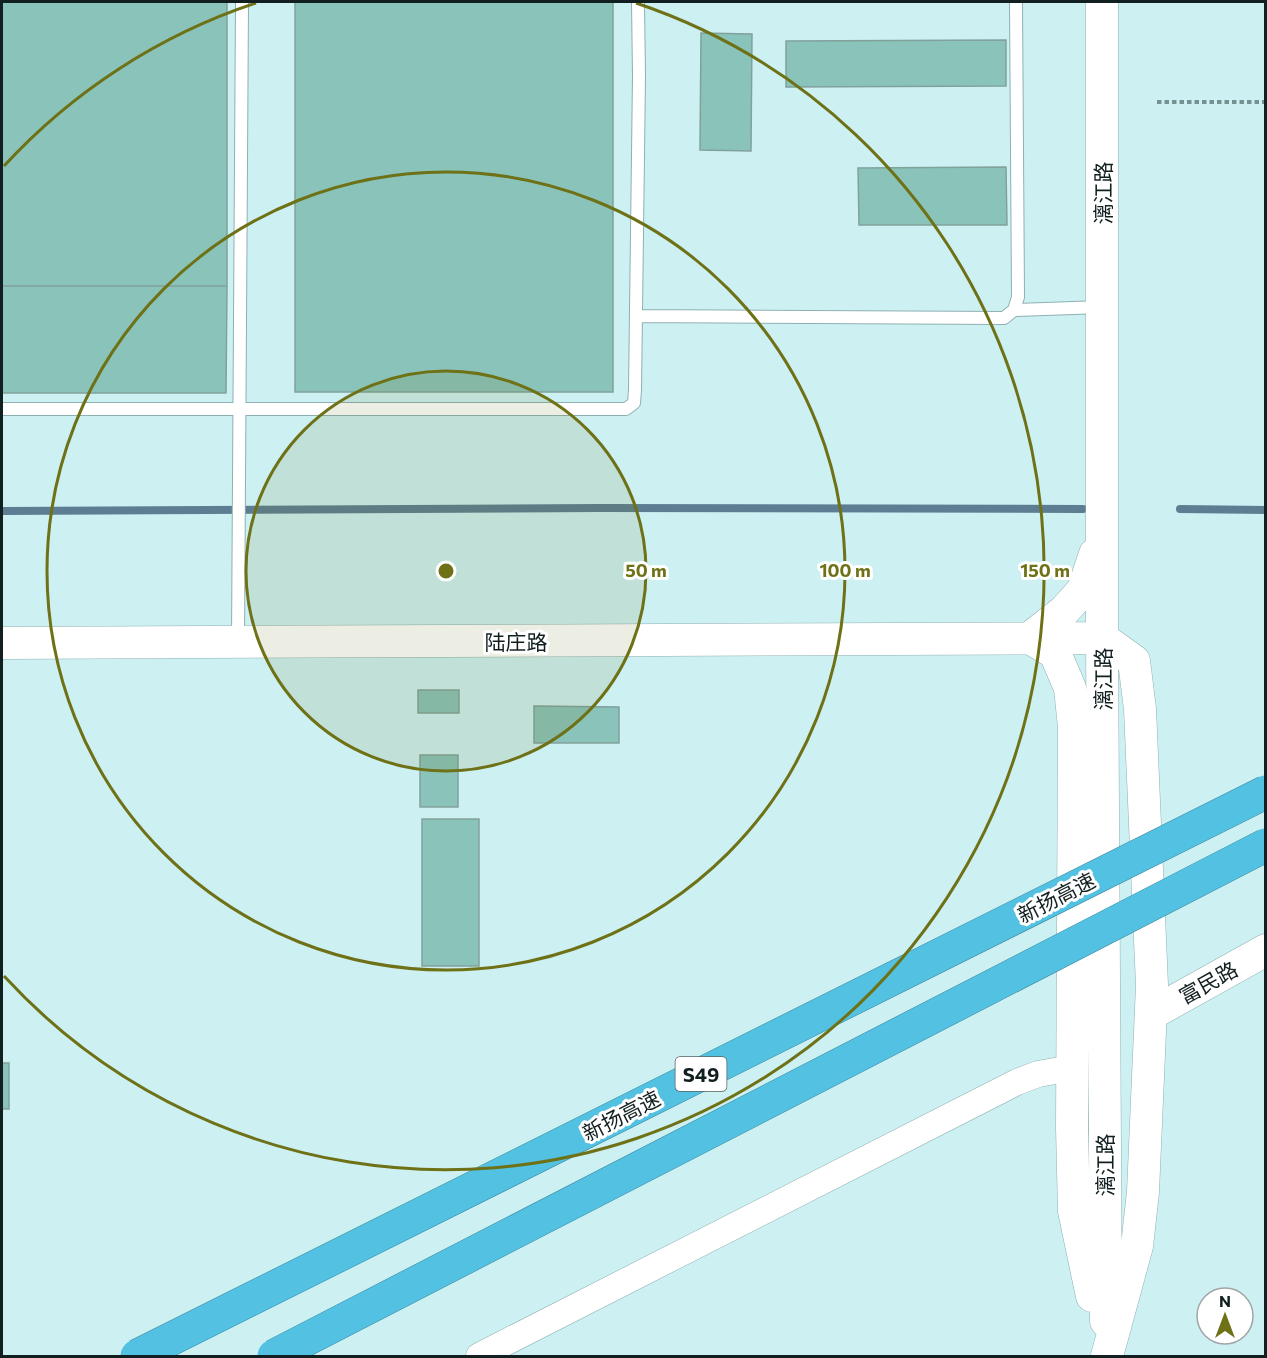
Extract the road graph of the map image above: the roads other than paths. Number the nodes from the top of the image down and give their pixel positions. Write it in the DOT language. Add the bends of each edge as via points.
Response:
graph roads {
  1 [pos="242,2"];
  2 [pos="638,2"];
  3 [pos="1016,2"];
  4 [pos="1102,2"];
  5 [pos="1102,308"];
  6 [pos="1014,310"];
  7 [pos="637,316"];
  8 [pos="2,409"];
  9 [pos="240,409"];
  10 [pos="1102,535"];
  11 [pos="1030,638"];
  12 [pos="1102,638"];
  13 [pos="238,642"];
  14 [pos="2,643"];
  15 [pos="1266,792"];
  16 [pos="1266,845"];
  17 [pos="1266,950"];
  18 [pos="1151,1014"];
  19 [pos="1072,1068"];
  20 [pos="137,1356"];
  21 [pos="274,1356"];
  22 [pos="480,1356"];
  23 [pos="1106,1356"];
  1 -- 9 [label="lane"];
  2 -- 7 [label="lane"];
  3 -- 6 [label="lane" via="1018,297"];
  4 -- 5 [label="street, 漓江路"];
  5 -- 6 [label="lane"];
  5 -- 10 [label="street, 漓江路"];
  6 -- 7 [label="lane" via="1004,318"];
  7 -- 9 [label="lane" via="634,403 626,409"];
  8 -- 9 [label="lane"];
  9 -- 13 [label="lane"];
  10 -- 11 [label="street" via="1083,590"];
  10 -- 12 [label="street, 漓江路"];
  11 -- 12 [label="street, 陆庄路"];
  11 -- 13 [label="street, 陆庄路"];
  11 -- 19 [label="street" via="1054,653 1070,688 1072,707"];
  12 -- 18 [label="street" via="1134,661 1141,721"];
  12 -- 23 [label="street, 漓江路"];
  13 -- 14 [label="street, 陆庄路"];
  15 -- 20 [label="highway, 新扬高速 / S49, bridge"];
  16 -- 21 [label="highway, S49, bridge"];
  17 -- 18 [label="street, 富民路"];
  18 -- 23 [label="street" via="1137,1246"];
  19 -- 22 [label="street" via="1017,1082"];
  19 -- 23 [label="street" via="1074,1211"];
}
